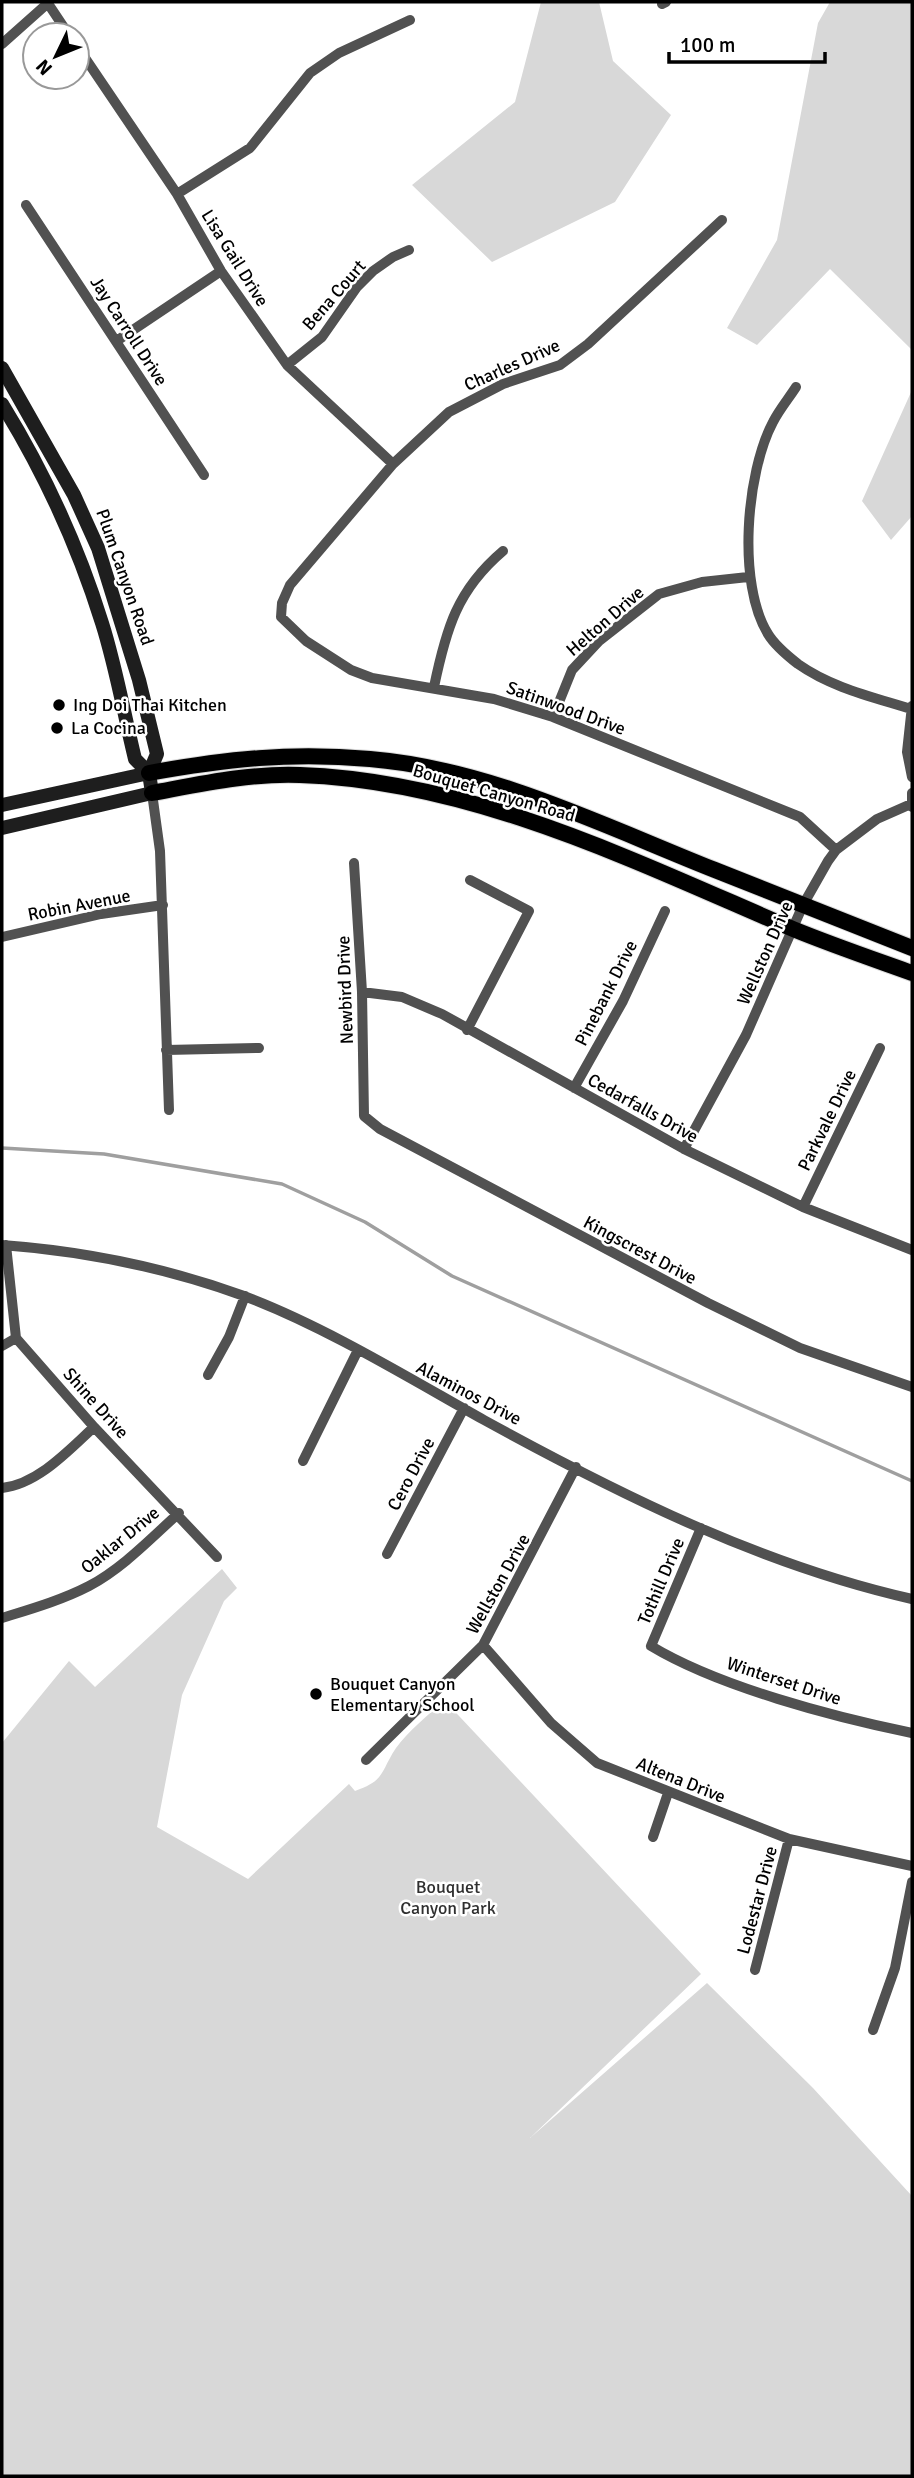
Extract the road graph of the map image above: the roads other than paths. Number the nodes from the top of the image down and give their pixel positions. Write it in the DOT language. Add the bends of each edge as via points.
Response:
graph roads {
  1 [pos="47,3"];
  2 [pos="410,20"];
  3 [pos="59,21"];
  4 [pos="2,44"];
  5 [pos="91,67"];
  6 [pos="177,194"];
  7 [pos="26,205"];
  8 [pos="722,220"];
  9 [pos="409,250"];
  10 [pos="221,271"];
  11 [pos="118,340"];
  12 [pos="287,365"];
  13 [pos="2,368"];
  14 [pos="796,387"];
  15 [pos="2,404"];
  16 [pos="393,464"];
  17 [pos="204,475"];
  18 [pos="503,551"];
  19 [pos="748,577"];
  20 [pos="281,617"];
  21 [pos="435,687"];
  22 [pos="912,708"];
  23 [pos="553,716"];
  24 [pos="149,773"];
  25 [pos="912,778"];
  26 [pos="152,793"];
  27 [pos="912,793"];
  28 [pos="2,805"];
  29 [pos="912,806"];
  30 [pos="2,828"];
  31 [pos="836,850"];
  32 [pos="354,863"];
  33 [pos="470,880"];
  34 [pos="163,905"];
  35 [pos="803,905"];
  36 [pos="665,911"];
  37 [pos="794,929"];
  38 [pos="2,937"];
  39 [pos="912,948"];
  40 [pos="912,974"];
  41 [pos="362,992"];
  42 [pos="467,1030"];
  43 [pos="259,1048"];
  44 [pos="880,1048"];
  45 [pos="166,1050"];
  46 [pos="574,1088"];
  47 [pos="170,1110"];
  48 [pos="364,1116"];
  49 [pos="684,1149"];
  50 [pos="803,1207"];
  51 [pos="4,1245"];
  52 [pos="912,1250"];
  53 [pos="245,1296"];
  54 [pos="16,1338"];
  55 [pos="2,1346"];
  56 [pos="358,1350"];
  57 [pos="208,1375"];
  58 [pos="912,1387"];
  59 [pos="464,1408"];
  60 [pos="94,1427"];
  61 [pos="303,1461"];
  62 [pos="576,1467"];
  63 [pos="2,1488"];
  64 [pos="178,1513"];
  65 [pos="701,1528"];
  66 [pos="387,1555"];
  67 [pos="218,1557"];
  68 [pos="912,1600"];
  69 [pos="2,1618"];
  70 [pos="483,1645"];
  71 [pos="651,1646"];
  72 [pos="912,1733"];
  73 [pos="366,1760"];
  74 [pos="668,1793"];
  75 [pos="653,1838"];
  76 [pos="789,1839"];
  77 [pos="912,1866"];
  78 [pos="912,1882"];
  79 [pos="755,1970"];
  80 [pos="873,2030"];
  1 -- 3 [label="street"];
  1 -- 4 [label="street"];
  2 -- 6 [label="street" via="339,53 310,73 250,148"];
  5 -- 6 [label="street, Lisa Gail Drive"];
  6 -- 10 [label="street, Lisa Gail Drive"];
  7 -- 11 [label="street, Jay Carroll Drive"];
  8 -- 16 [label="street, Charles Drive" via="560,365 503,384 449,412"];
  9 -- 12 [label="street, Bena Court" via="373,271 322,337"];
  10 -- 11 [label="street"];
  10 -- 12 [label="street, Lisa Gail Drive"];
  11 -- 17 [label="street, Jay Carroll Drive"];
  12 -- 16 [label="street, Lisa Gail Drive"];
  13 -- 24 [label="main road, Plum Canyon Road" via="63,473 98,548 154,742 156,754"];
  14 -- 19 [label="street" via="772,423 759,461 749,524"];
  15 -- 24 [label="main road, Plum Canyon Road" via="86,573 135,759"];
  16 -- 20 [label="street, Charles Drive" via="290,585"];
  18 -- 21 [label="street" via="460,600 445,634"];
  19 -- 22 [label="street" via="768,635 797,663 838,686"];
  19 -- 23 [label="street, Helton Drive" via="702,582 659,594 599,641 572,670"];
  20 -- 21 [label="street, Satinwood Drive" via="313,647 351,670 372,678"];
  21 -- 23 [label="street, Satinwood Drive"];
  22 -- 25 [label="street" via="907,752"];
  23 -- 31 [label="street, Satinwood Drive" via="800,817"];
  24 -- 26 [label="main road, Plum Canyon Road"];
  24 -- 28 [label="main road, Bouquet Canyon Road"];
  24 -- 35 [label="main road, Bouquet Canyon Road" via="245,757 313,756 372,759 456,774 590,817"];
  26 -- 30 [label="main road, Bouquet Canyon Road"];
  26 -- 34 [label="street, Plum Canyon Road"];
  26 -- 37 [label="main road, Bouquet Canyon Road" via="247,776 370,779 450,797 582,839"];
  27 -- 29 [label="street"];
  29 -- 31 [label="street, Wellston Drive" via="877,819"];
  31 -- 35 [label="street, Wellston Drive"];
  32 -- 41 [label="street, Newbird Drive"];
  33 -- 42 [label="street" via="529,911"];
  34 -- 38 [label="street, Robin Avenue"];
  34 -- 45 [label="street, Plum Canyon Road"];
  35 -- 37 [label="street, Wellston Drive"];
  35 -- 39 [label="main road, Bouquet Canyon Road"];
  36 -- 46 [label="street, Pinebank Drive" via="623,1001"];
  37 -- 40 [label="main road, Bouquet Canyon Road"];
  37 -- 49 [label="street, Wellston Drive" via="746,1035"];
  41 -- 42 [label="street, Cedarfalls Drive" via="402,997"];
  41 -- 48 [label="street, Newbird Drive"];
  42 -- 46 [label="street, Cedarfalls Drive"];
  43 -- 45 [label="street"];
  44 -- 50 [label="street, Parkvale Drive"];
  45 -- 47 [label="street, Plum Canyon Road"];
  46 -- 49 [label="street, Cedarfalls Drive"];
  48 -- 58 [label="street, Kingscrest Drive" via="380,1129 708,1303 800,1348"];
  49 -- 50 [label="street, Cedarfalls Drive"];
  50 -- 52 [label="street, Cedarfalls Drive"];
  51 -- 53 [label="street, Alaminos Drive" via="106,1256"];
  51 -- 54 [label="street"];
  53 -- 56 [label="street, Alaminos Drive"];
  53 -- 57 [label="street"];
  54 -- 55 [label="street"];
  54 -- 60 [label="street, Shine Drive"];
  56 -- 59 [label="street, Alaminos Drive"];
  56 -- 61 [label="street"];
  59 -- 62 [label="street, Alaminos Drive"];
  59 -- 66 [label="street, Cero Drive"];
  60 -- 63 [label="street" via="52,1464"];
  60 -- 64 [label="street, Shine Drive"];
  62 -- 65 [label="street, Alaminos Drive"];
  62 -- 70 [label="street, Wellston Drive"];
  64 -- 67 [label="street, Shine Drive"];
  64 -- 69 [label="street, Oaklar Drive" via="98,1581"];
  65 -- 68 [label="street, Alaminos Drive" via="825,1576"];
  65 -- 71 [label="street, Tothill Drive"];
  70 -- 73 [label="street, Wellston Drive"];
  70 -- 74 [label="street, Altena Drive" via="551,1723 597,1763"];
  71 -- 72 [label="street, Winterset Drive" via="738,1684 858,1722"];
  74 -- 75 [label="street"];
  74 -- 76 [label="street, Altena Drive"];
  76 -- 77 [label="street, Altena Drive"];
  76 -- 79 [label="street, Lodestar Drive"];
  78 -- 80 [label="street" via="895,1968"];
}
